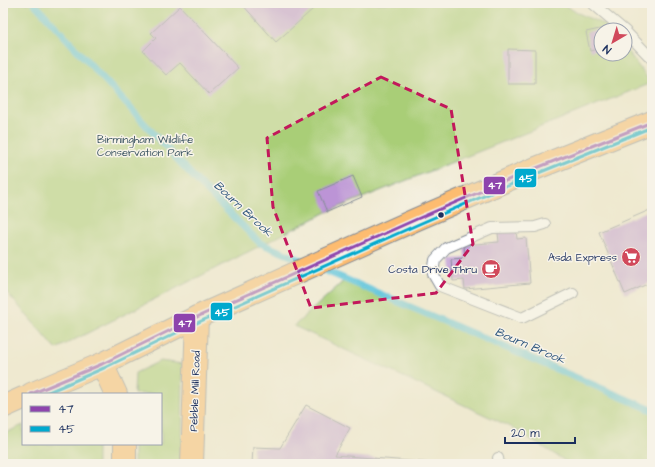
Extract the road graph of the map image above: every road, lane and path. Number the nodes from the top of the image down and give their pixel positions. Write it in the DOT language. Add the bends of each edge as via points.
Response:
graph roads {
  1 [pos="592,3"];
  2 [pos="615,22"];
  3 [pos="633,39"];
  4 [pos="652,59"];
  5 [pos="652,122"];
  6 [pos="545,224"];
  7 [pos="573,293"];
  8 [pos="197,317"];
  9 [pos="102,364"];
  10 [pos="33,393"];
  11 [pos="116,393"];
  12 [pos="22,398"];
  13 [pos="3,407"];
  14 [pos="126,445"];
  15 [pos="125,464"];
  16 [pos="192,464"];
  1 -- 2 [label="lane"];
  3 -- 4 [label="lane"];
  5 -- 8 [label="main road" via="524,173"];
  6 -- 7 [label="lane" via="535,227 492,228 446,248 435,260 434,274 440,286 522,318"];
  8 -- 9 [label="main road"];
  8 -- 16 [label="main road, Pebble Mill Road"];
  9 -- 10 [label="main road"];
  9 -- 11 [label="main road"];
  12 -- 13 [label="main road"];
  14 -- 15 [label="main road"];
}
